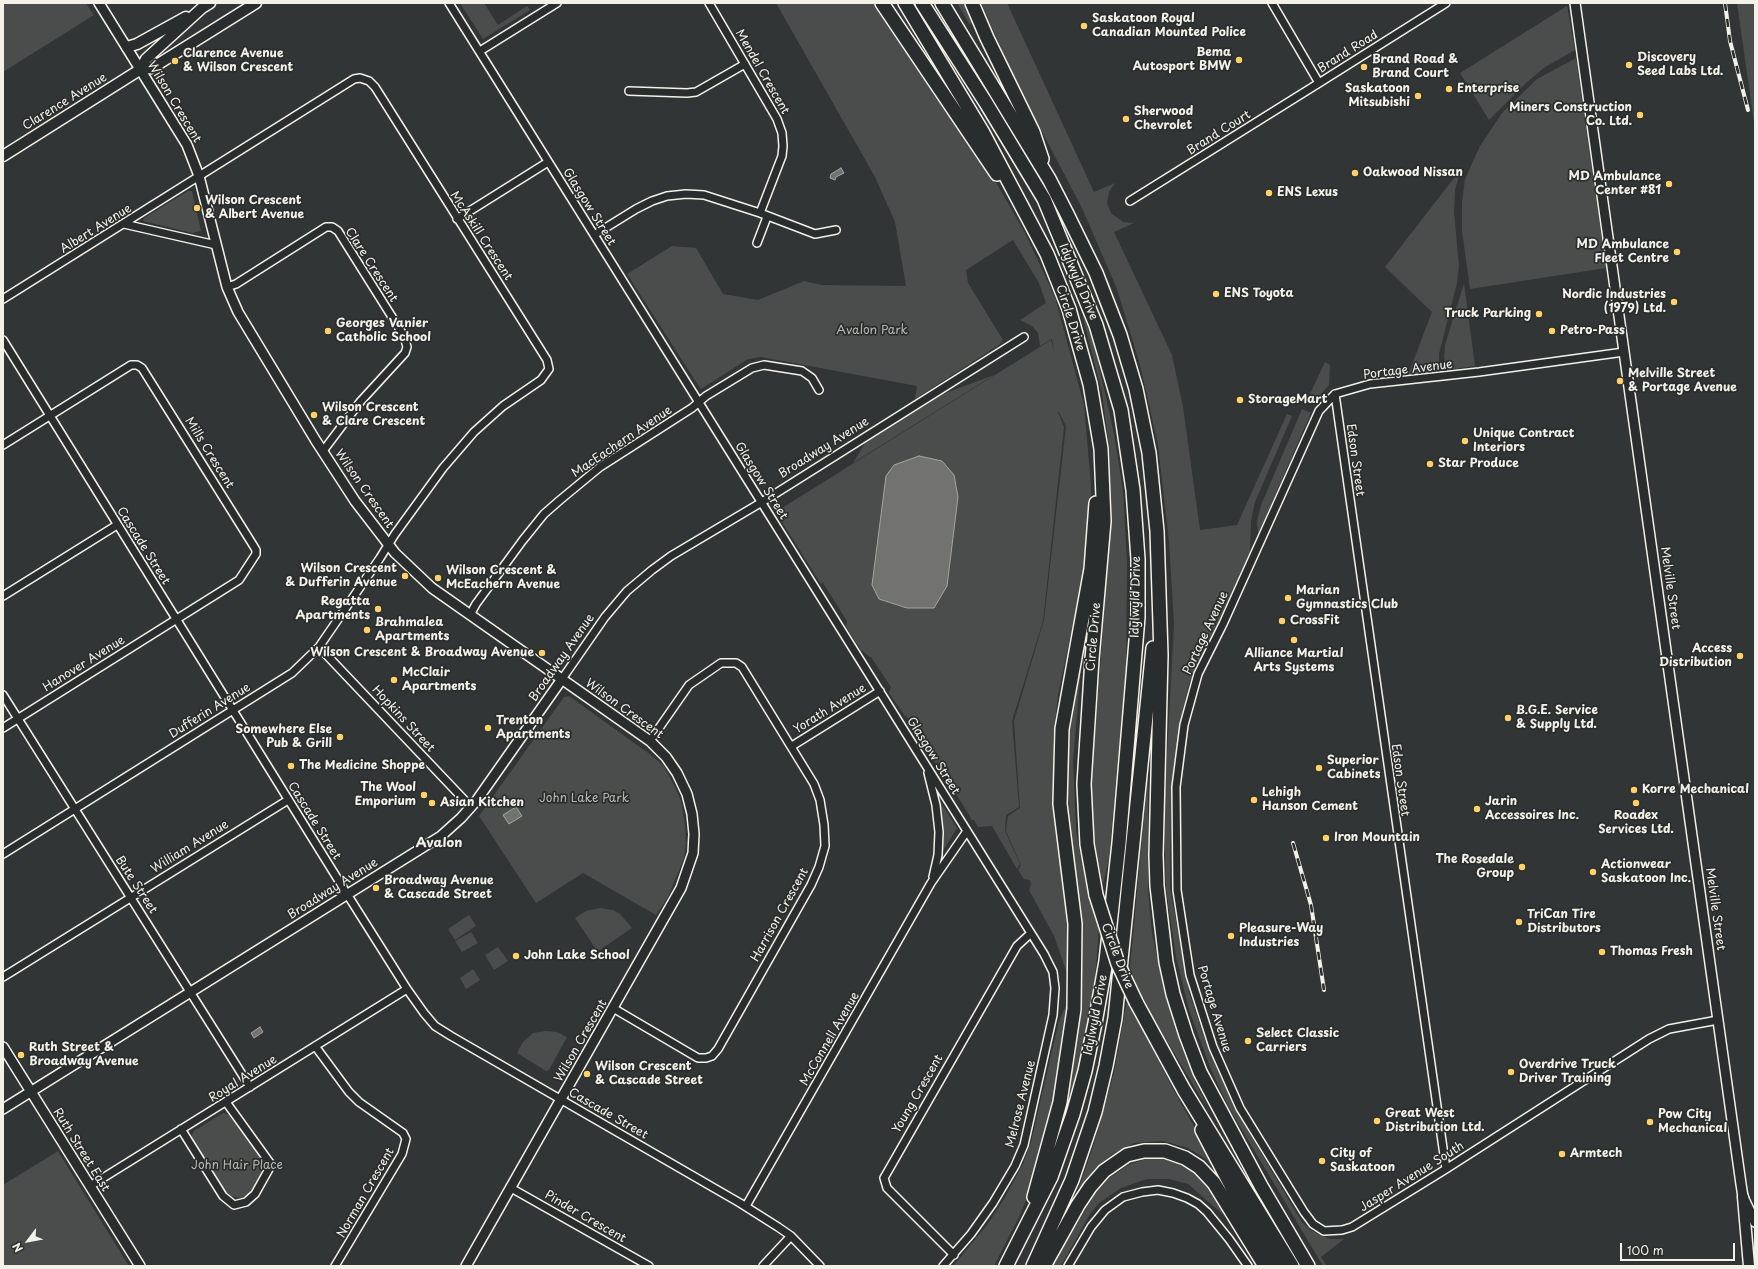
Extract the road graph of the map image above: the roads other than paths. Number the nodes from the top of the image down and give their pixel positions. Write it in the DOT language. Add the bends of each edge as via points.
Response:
graph roads {
  1 [pos="99,3"];
  2 [pos="256,3"];
  3 [pos="449,3"];
  4 [pos="557,3"];
  5 [pos="709,3"];
  6 [pos="882,3"];
  7 [pos="905,3"];
  8 [pos="922,3"];
  9 [pos="942,3"];
  10 [pos="972,3"];
  11 [pos="1272,3"];
  12 [pos="1446,3"];
  13 [pos="1574,3"];
  14 [pos="206,6"];
  15 [pos="127,48"];
  16 [pos="480,51"];
  17 [pos="745,64"];
  18 [pos="141,69"];
  19 [pos="1319,83"];
  20 [pos="629,91"];
  21 [pos="3,156"];
  22 [pos="548,162"];
  23 [pos="199,176"];
  24 [pos="1049,180"];
  25 [pos="1130,201"];
  26 [pos="760,213"];
  27 [pos="767,217"];
  28 [pos="458,219"];
  29 [pos="124,224"];
  30 [pos="1032,225"];
  31 [pos="836,230"];
  32 [pos="594,235"];
  33 [pos="757,243"];
  34 [pos="216,245"];
  35 [pos="227,287"];
  36 [pos="3,298"];
  37 [pos="1024,337"];
  38 [pos="3,340"];
  39 [pos="1624,352"];
  40 [pos="819,390"];
  41 [pos="1335,394"];
  42 [pos="698,401"];
  43 [pos="49,416"];
  44 [pos="3,445"];
  45 [pos="323,451"];
  46 [pos="1101,482"];
  47 [pos="762,502"];
  48 [pos="117,525"];
  49 [pos="389,545"];
  50 [pos="3,596"];
  51 [pos="1159,597"];
  52 [pos="470,615"];
  53 [pos="176,620"];
  54 [pos="319,646"];
  55 [pos="562,679"];
  56 [pos="880,691"];
  57 [pos="3,695"];
  58 [pos="233,710"];
  59 [pos="18,718"];
  60 [pos="3,728"];
  61 [pos="650,741"];
  62 [pos="792,746"];
  63 [pos="926,767"];
  64 [pos="288,800"];
  65 [pos="471,807"];
  66 [pos="75,808"];
  67 [pos="967,831"];
  68 [pos="3,854"];
  69 [pos="931,883"];
  70 [pos="347,894"];
  71 [pos="131,898"];
  72 [pos="1030,934"];
  73 [pos="1053,972"];
  74 [pos="3,977"];
  75 [pos="407,989"];
  76 [pos="190,992"];
  77 [pos="613,1008"];
  78 [pos="1718,1020"];
  79 [pos="316,1046"];
  80 [pos="3,1047"];
  81 [pos="250,1087"];
  82 [pos="1184,1090"];
  83 [pos="31,1092"];
  84 [pos="561,1099"];
  85 [pos="226,1102"];
  86 [pos="3,1109"];
  87 [pos="181,1129"];
  88 [pos="1446,1169"];
  89 [pos="90,1186"];
  90 [pos="511,1188"];
  91 [pos="1743,1197"];
  92 [pos="746,1206"];
  93 [pos="1755,1222"];
  94 [pos="1026,1226"];
  95 [pos="1324,1231"];
  96 [pos="791,1236"];
  97 [pos="954,1255"];
  98 [pos="140,1266"];
  99 [pos="335,1266"];
  100 [pos="466,1266"];
  101 [pos="649,1266"];
  102 [pos="763,1266"];
  103 [pos="820,1266"];
  104 [pos="943,1266"];
  105 [pos="1006,1266"];
  106 [pos="1033,1266"];
  107 [pos="1044,1266"];
  108 [pos="1068,1266"];
  109 [pos="1248,1266"];
  110 [pos="1265,1266"];
  111 [pos="1278,1266"];
  112 [pos="1292,1266"];
  113 [pos="1308,1266"];
  114 [pos="1749,1266"];
  1 -- 15 [label="street, Wilson Crescent"];
  2 -- 18 [label="main road, Clarence Avenue" via="152,68"];
  3 -- 16 [label="street, Glasgow Street"];
  4 -- 16 [label="street"];
  5 -- 17 [label="street, Mendel Crescent"];
  6 -- 30 [label="highway"];
  7 -- 30 [label="highway, Circle Drive" via="982,131"];
  8 -- 94 [label="highway, Idylwyld Drive" via="1044,200 1096,325 1121,410 1133,490 1138,559 1138,617 1106,960 1085,1071 1051,1177"];
  9 -- 24 [label="highway"];
  10 -- 24 [label="highway" via="1034,132"];
  11 -- 19 [label="street, Brand Road"];
  12 -- 19 [label="street, Brand Road"];
  13 -- 39 [label="street, Melville Street"];
  14 -- 15 [label="main road"];
  14 -- 18 [label="main road, Clarence Avenue" via="146,58"];
  15 -- 18 [label="street, Wilson Crescent"];
  16 -- 22 [label="street, Glasgow Street"];
  17 -- 20 [label="street" via="696,92"];
  17 -- 26 [label="street, Mendel Crescent" via="777,119 782,133 782,156"];
  18 -- 21 [label="main road, Clarence Avenue"];
  18 -- 23 [label="street, Wilson Crescent" via="187,145"];
  19 -- 25 [label="street, Brand Court"];
  22 -- 28 [label="street"];
  22 -- 32 [label="street, Glasgow Street"];
  23 -- 28 [label="street, McAskill Crescent" via="354,79 360,78 369,81 374,87"];
  23 -- 29 [label="street, Albert Avenue"];
  23 -- 34 [label="street, Wilson Crescent"];
  24 -- 51 [label="highway" via="1096,273 1120,335 1136,390 1150,460 1158,531"];
  26 -- 27 [label="street"];
  26 -- 32 [label="street" via="704,195 667,196 636,209"];
  27 -- 31 [label="street" via="815,234"];
  27 -- 33 [label="street"];
  28 -- 49 [label="street, McAskill Crescent" via="547,360 549,369 541,380 503,406 474,432 443,468"];
  29 -- 34 [label="street"];
  29 -- 36 [label="street, Albert Avenue"];
  30 -- 46 [label="highway, Circle Drive" via="1047,254 1069,309 1090,384 1101,449"];
  32 -- 42 [label="street, Glasgow Street"];
  34 -- 35 [label="street, Wilson Crescent"];
  35 -- 45 [label="street, Wilson Crescent" via="249,332"];
  35 -- 45 [label="street, Clare Crescent" via="236,284 326,227 332,226 338,231 404,336 407,347 405,353 360,402"];
  37 -- 47 [label="street, Broadway Avenue"];
  38 -- 43 [label="street, Cascade Street"];
  39 -- 41 [label="street, Portage Avenue" via="1370,384"];
  39 -- 78 [label="street, Melville Street"];
  40 -- 42 [label="street, MacEachern Avenue" via="812,378 802,371 764,364 752,368"];
  41 -- 88 [label="street, Edson Street"];
  41 -- 95 [label="street, Portage Avenue" via="1319,410 1198,674 1184,725 1176,786 1177,890 1190,975 1213,1047 1240,1108 1304,1212 1313,1224"];
  42 -- 47 [label="street, Glasgow Street"];
  42 -- 52 [label="street, MacEachern Avenue" via="692,408 600,467 544,514"];
  43 -- 44 [label="street"];
  43 -- 48 [label="street, Cascade Street"];
  43 -- 53 [label="street, Mills Crescent" via="131,365 142,368 253,545 256,554 239,580"];
  45 -- 49 [label="street, Wilson Crescent" via="355,501"];
  46 -- 82 [label="highway, Circle Drive, bridge" via="1104,521 1084,784 1087,844 1096,895 1115,957 1136,1002"];
  46 -- 94 [label="highway" via="1097,493 1091,569 1062,729 1060,804 1075,924 1074,1008 1060,1102"];
  47 -- 55 [label="street, Broadway Avenue" via="671,556 627,591 605,617"];
  47 -- 56 [label="street, Glasgow Street"];
  48 -- 50 [label="street"];
  48 -- 53 [label="street, Cascade Street"];
  49 -- 52 [label="street, Wilson Crescent" via="427,584"];
  49 -- 54 [label="street, Dufferin Avenue"];
  51 -- 106 [label="highway, Idylwyld Drive" via="1115,1018 1106,1066 1095,1112 1072,1180"];
  51 -- 113 [label="highway" via="1161,655 1156,855 1166,962 1173,994 1200,1072 1216,1105"];
  52 -- 55 [label="street, Wilson Crescent"];
  53 -- 58 [label="street, Cascade Street"];
  53 -- 59 [label="street, Hanover Avenue"];
  54 -- 58 [label="street, Dufferin Avenue" via="292,673"];
  54 -- 65 [label="street, Hopkins Street"];
  55 -- 61 [label="street, Wilson Crescent"];
  55 -- 65 [label="street, Broadway Avenue"];
  56 -- 62 [label="street, Yorath Avenue"];
  56 -- 63 [label="street, Glasgow Street"];
  57 -- 59 [label="street, Bute Street"];
  58 -- 64 [label="street, Cascade Street"];
  58 -- 66 [label="street, Dufferin Avenue"];
  59 -- 60 [label="street, Hanover Avenue"];
  59 -- 66 [label="street, Bute Street"];
  61 -- 62 [label="street, Harrison Crescent" via="689,685 721,663 730,662 742,667"];
  61 -- 77 [label="street, Wilson Crescent" via="666,757 687,794 692,814 693,853 681,888"];
  62 -- 77 [label="street, Harrison Crescent" via="814,784 820,800 825,846 811,885 718,1049 712,1056 698,1058"];
  63 -- 67 [label="street, Glasgow Street"];
  63 -- 69 [label="street, McConnell Avenue" via="936,805 939,832 938,855"];
  64 -- 70 [label="street, Cascade Street"];
  64 -- 71 [label="street, William Avenue"];
  65 -- 70 [label="street, Broadway Avenue" via="441,836"];
  66 -- 68 [label="street, Dufferin Avenue"];
  66 -- 71 [label="street, Bute Street"];
  67 -- 69 [label="street, McConnell Avenue"];
  67 -- 72 [label="street, Glasgow Street"];
  69 -- 92 [label="street, McConnell Avenue"];
  70 -- 75 [label="street, Cascade Street"];
  70 -- 76 [label="street, Broadway Avenue"];
  71 -- 74 [label="street, William Avenue"];
  71 -- 76 [label="street, Bute Street"];
  72 -- 73 [label="street, Glasgow Street"];
  72 -- 97 [label="street, Young Crescent" via="1017,946 884,1178 888,1188"];
  73 -- 97 [label="street, Melrose Avenue" via="1053,1015 1024,1145 993,1203"];
  75 -- 79 [label="street, Royal Avenue"];
  75 -- 84 [label="street, Cascade Street" via="436,1026"];
  76 -- 81 [label="street, Bute Street"];
  76 -- 83 [label="street, Broadway Avenue"];
  77 -- 84 [label="street, Wilson Crescent"];
  78 -- 88 [label="street, Jasper Avenue South" via="1669,1029"];
  78 -- 91 [label="street, Melville Street"];
  79 -- 81 [label="street, Royal Avenue"];
  79 -- 99 [label="street, Norman Crescent" via="349,1092 403,1133 406,1139 402,1154"];
  80 -- 83 [label="street, Ruth Street East"];
  81 -- 85 [label="street, Royal Avenue"];
  82 -- 111 [label="highway" via="1205,1139"];
  82 -- 112 [label="highway, Circle Drive"];
  83 -- 86 [label="street, Broadway Avenue"];
  83 -- 89 [label="street, Ruth Street East"];
  84 -- 90 [label="street, Wilson Crescent"];
  84 -- 92 [label="street, Cascade Street"];
  85 -- 87 [label="street, Royal Avenue"];
  85 -- 87 [label="street" via="270,1163 255,1194 246,1202 234,1204 223,1196"];
  87 -- 89 [label="street, Royal Avenue"];
  88 -- 95 [label="street, Jasper Avenue South" via="1352,1227"];
  89 -- 98 [label="street, Ruth Street East"];
  90 -- 100 [label="street, Wilson Crescent"];
  90 -- 101 [label="street, Pinder Crescent"];
  91 -- 93 [label="street, Melville Street"];
  91 -- 114 [label="main road"];
  92 -- 96 [label="street, Cascade Street"];
  94 -- 105 [label="highway"];
  96 -- 102 [label="street"];
  96 -- 103 [label="street, Cascade Street"];
  97 -- 104 [label="street, Melrose Avenue"];
  107 -- 110 [label="highway" via="1090,1187 1104,1171 1127,1156 1144,1151 1165,1151 1185,1158 1199,1167 1214,1183"];
  108 -- 109 [label="street" via="1091,1227 1105,1210 1123,1197 1158,1190 1173,1193 1198,1204 1229,1239"];
}
